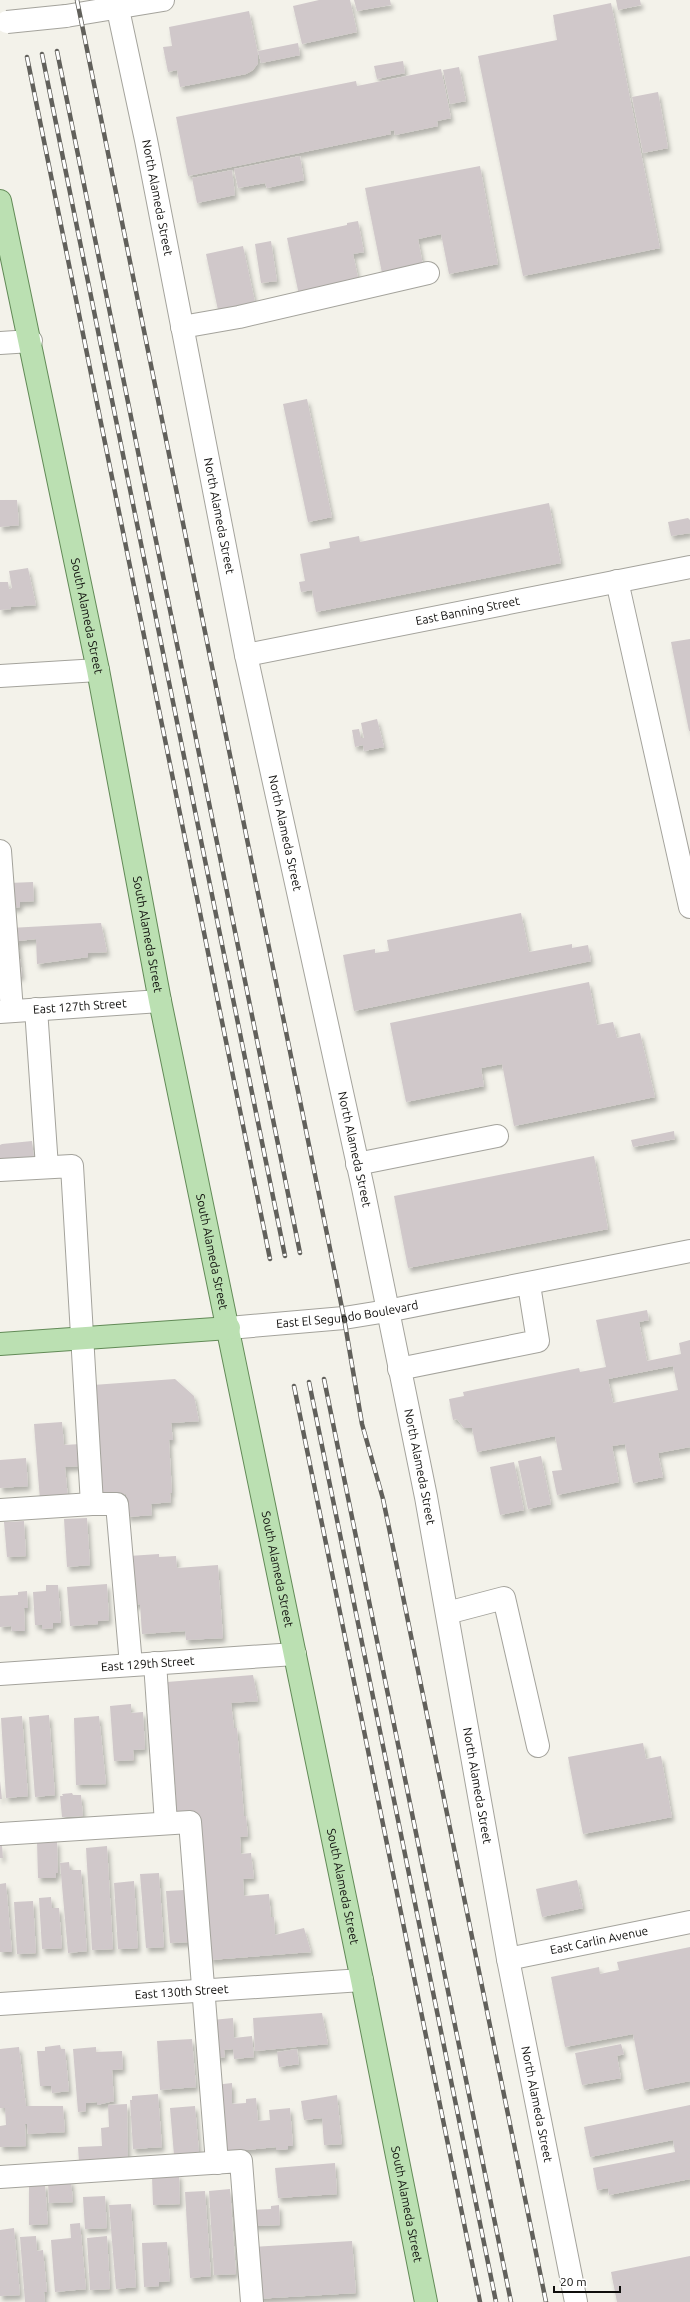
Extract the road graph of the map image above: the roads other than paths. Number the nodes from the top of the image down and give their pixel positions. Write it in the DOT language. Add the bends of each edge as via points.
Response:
graph roads {
  1 [pos="163,0"];
  2 [pos="116,5"];
  3 [pos="4,22"];
  4 [pos="0,201"];
  5 [pos="428,273"];
  6 [pos="182,327"];
  7 [pos="31,341"];
  8 [pos="0,343"];
  9 [pos="690,567"];
  10 [pos="617,581"];
  11 [pos="246,655"];
  12 [pos="98,670"];
  13 [pos="0,676"];
  14 [pos="0,851"];
  15 [pos="690,907"];
  16 [pos="160,1001"];
  17 [pos="36,1009"];
  18 [pos="6,1011"];
  19 [pos="497,1136"];
  20 [pos="357,1164"];
  21 [pos="47,1167"];
  22 [pos="0,1170"];
  23 [pos="690,1251"];
  24 [pos="529,1285"];
  25 [pos="386,1311"];
  26 [pos="229,1328"];
  27 [pos="83,1338"];
  28 [pos="0,1344"];
  29 [pos="399,1370"];
  30 [pos="92,1504"];
  31 [pos="0,1510"];
  32 [pos="447,1613"];
  33 [pos="295,1654"];
  34 [pos="155,1663"];
  35 [pos="131,1665"];
  36 [pos="0,1674"];
  37 [pos="538,1746"];
  38 [pos="166,1823"];
  39 [pos="0,1834"];
  40 [pos="690,1922"];
  41 [pos="508,1959"];
  42 [pos="362,1980"];
  43 [pos="205,1991"];
  44 [pos="0,2004"];
  45 [pos="217,2163"];
  46 [pos="0,2177"];
  47 [pos="252,2302"];
  48 [pos="426,2302"];
  49 [pos="576,2302"];
  1 -- 2 [label="street"];
  2 -- 3 [label="street, bridge" via="66,16"];
  2 -- 6 [label="street, North Alameda Street" via="146,140"];
  4 -- 7 [label="main road, South Alameda Street"];
  5 -- 6 [label="street" via="239,317"];
  6 -- 11 [label="street, North Alameda Street"];
  7 -- 8 [label="street"];
  7 -- 12 [label="main road, South Alameda Street"];
  9 -- 10 [label="street, East Banning Street"];
  10 -- 11 [label="street, East Banning Street"];
  10 -- 15 [label="street"];
  11 -- 20 [label="street, North Alameda Street"];
  12 -- 13 [label="street"];
  12 -- 16 [label="main road, South Alameda Street"];
  14 -- 18 [label="street"];
  16 -- 17 [label="street, East 127th Street"];
  16 -- 26 [label="main road, South Alameda Street"];
  17 -- 18 [label="street, East 127th Street"];
  17 -- 21 [label="street"];
  19 -- 20 [label="street"];
  20 -- 25 [label="street, North Alameda Street"];
  21 -- 22 [label="street"];
  21 -- 27 [label="street" via="72,1166"];
  23 -- 24 [label="street, East El Segundo Boulevard"];
  24 -- 25 [label="street, East El Segundo Boulevard"];
  24 -- 29 [label="street" via="538,1341"];
  25 -- 26 [label="street, East El Segundo Boulevard" via="344,1318"];
  25 -- 29 [label="street, North Alameda Street"];
  26 -- 27 [label="main road, East El Segundo Boulevard"];
  26 -- 33 [label="main road, South Alameda Street"];
  27 -- 28 [label="main road, East El Segundo Boulevard"];
  27 -- 30 [label="street"];
  29 -- 32 [label="street, North Alameda Street"];
  30 -- 31 [label="street"];
  30 -- 35 [label="street" via="117,1504"];
  32 -- 37 [label="street" via="504,1598"];
  32 -- 41 [label="street, North Alameda Street"];
  33 -- 34 [label="street, East 129th Street"];
  33 -- 42 [label="main road, South Alameda Street"];
  34 -- 35 [label="street, East 129th Street"];
  34 -- 38 [label="street"];
  35 -- 36 [label="street, East 129th Street"];
  38 -- 39 [label="street"];
  38 -- 43 [label="street" via="190,1822"];
  40 -- 41 [label="street, East Carlin Avenue"];
  41 -- 49 [label="street, North Alameda Street"];
  42 -- 43 [label="street, East 130th Street"];
  42 -- 48 [label="main road, South Alameda Street"];
  43 -- 44 [label="street, East 130th Street"];
  43 -- 45 [label="street"];
  45 -- 46 [label="street"];
  45 -- 47 [label="street" via="241,2161"];
}
